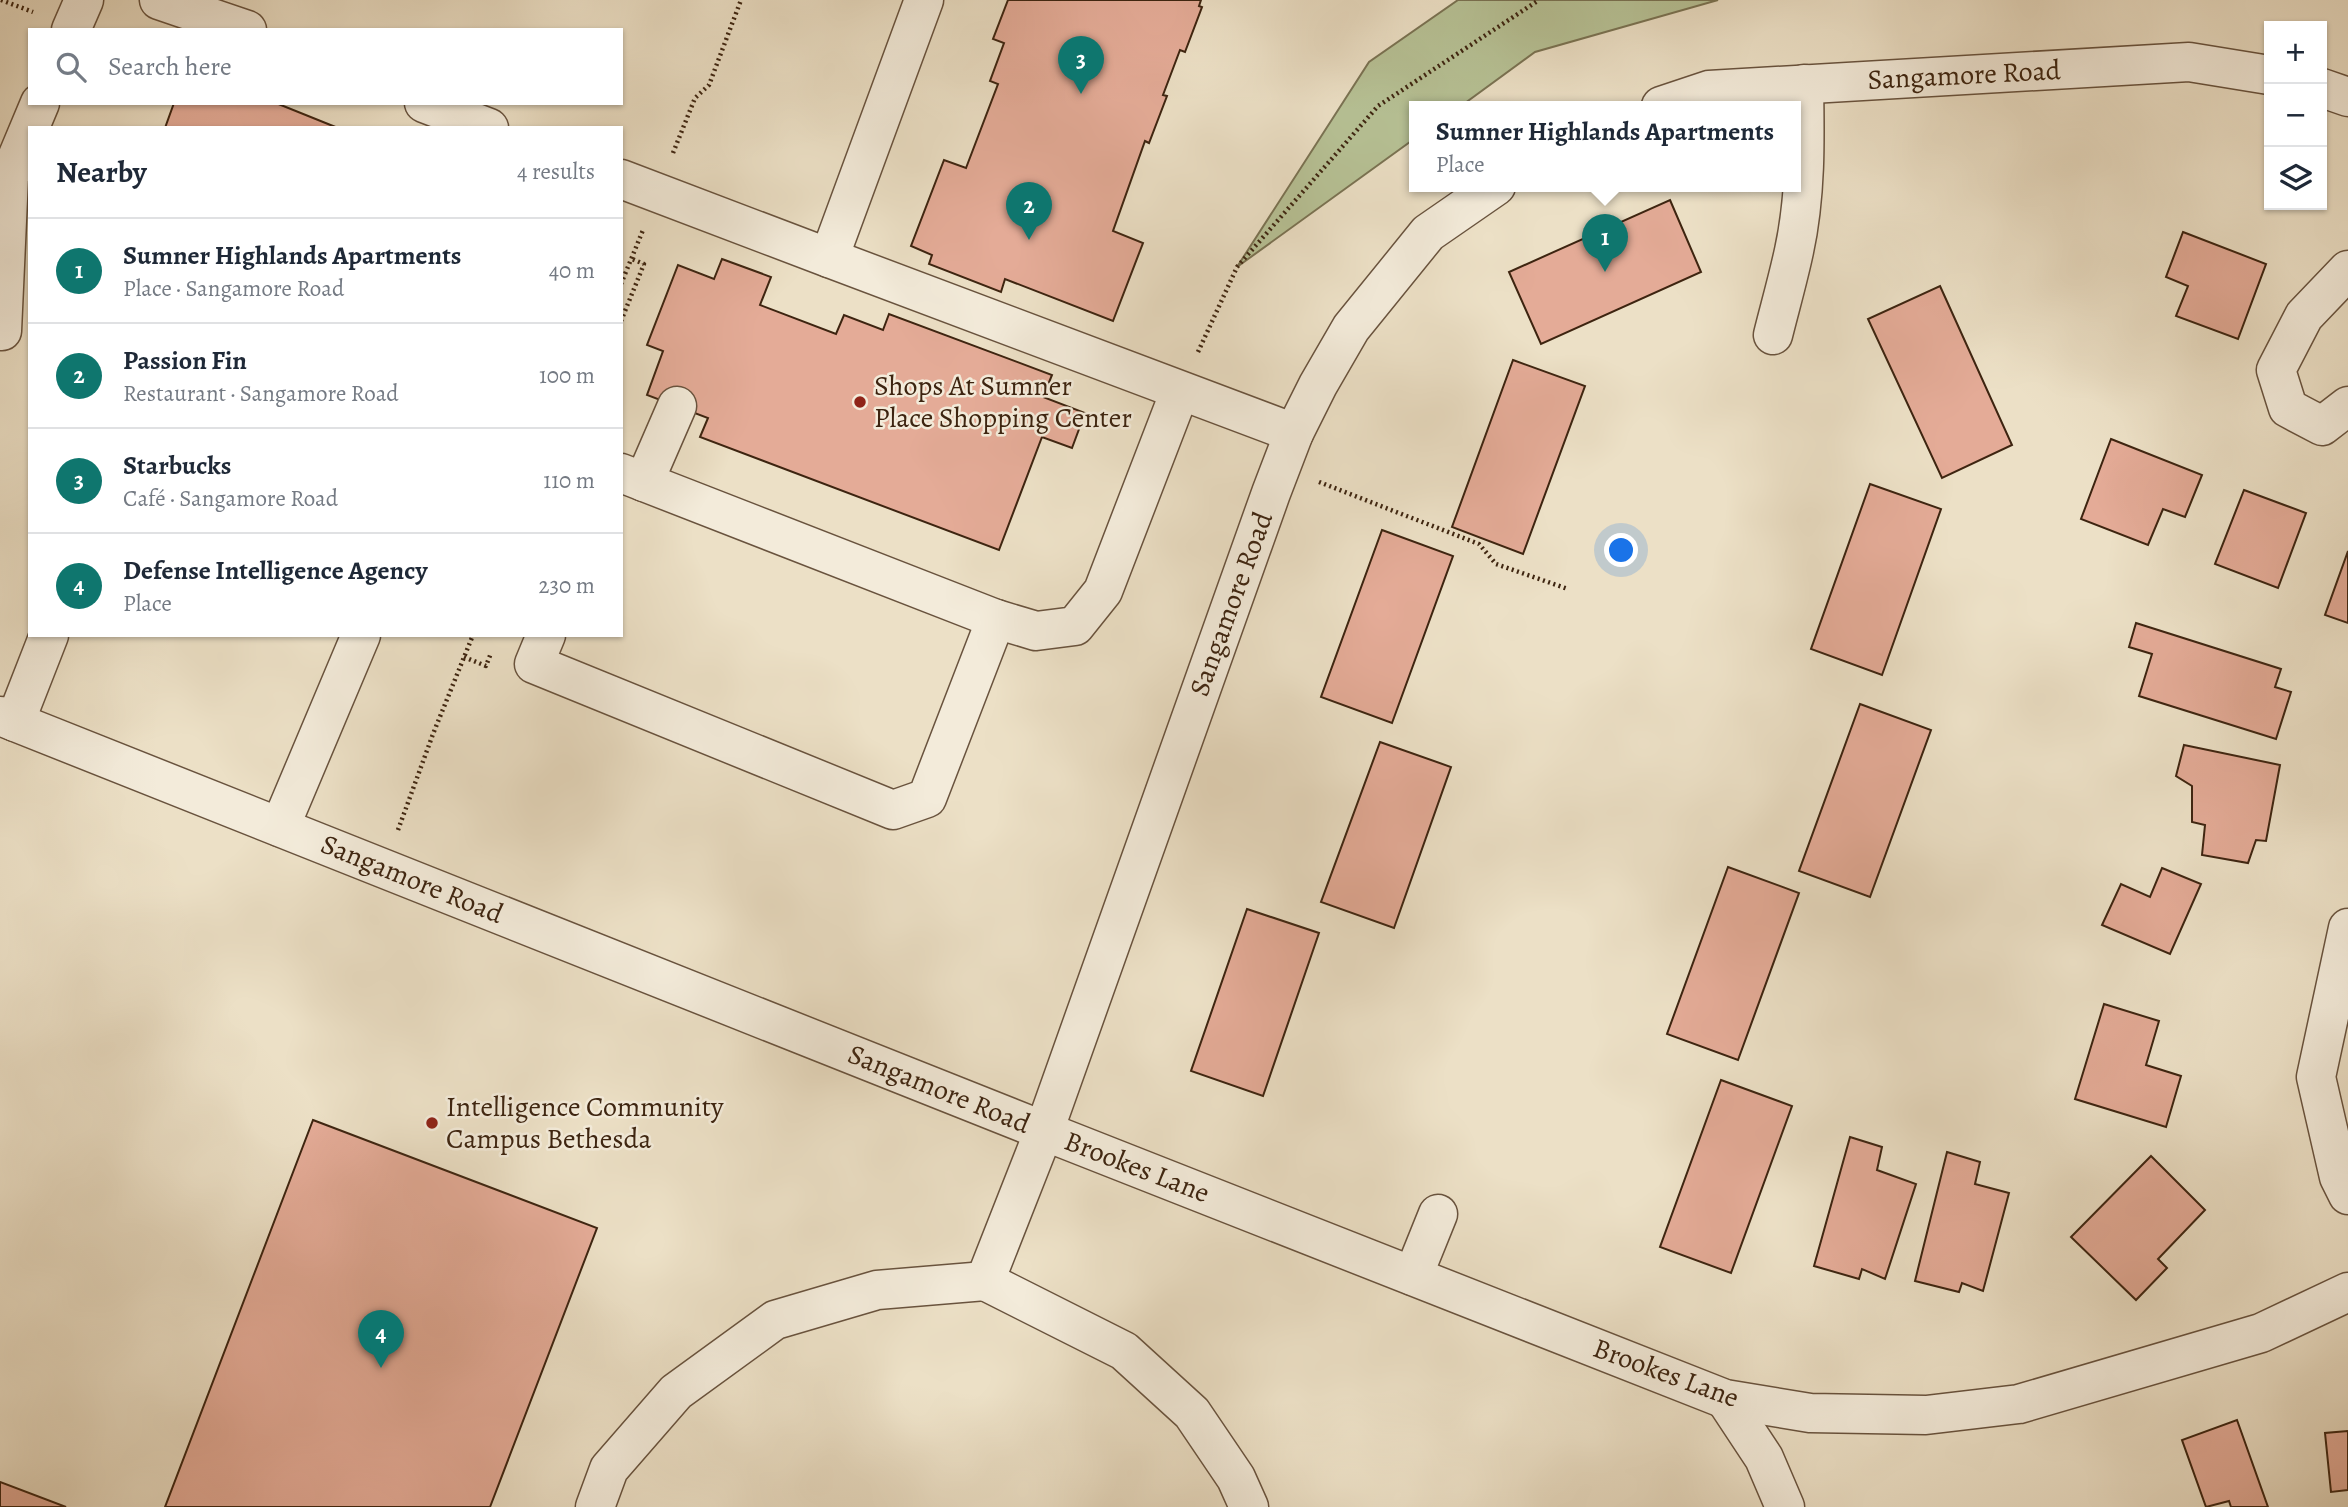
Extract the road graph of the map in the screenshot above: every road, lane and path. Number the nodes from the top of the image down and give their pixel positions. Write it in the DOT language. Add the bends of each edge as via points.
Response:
graph roads {
  1 [pos="84,0"];
  2 [pos="159,0"];
  3 [pos="741,0"];
  4 [pos="924,0"];
  5 [pos="1539,0"];
  6 [pos="72,28"];
  7 [pos="241,28"];
  8 [pos="2264,74"];
  9 [pos="1804,84"];
  10 [pos="2327,90"];
  11 [pos="2348,97"];
  12 [pos="1676,101"];
  13 [pos="39,105"];
  14 [pos="430,105"];
  15 [pos="484,126"];
  16 [pos="4,169"];
  17 [pos="623,180"];
  18 [pos="1487,192"];
  19 [pos="657,193"];
  20 [pos="828,258"];
  21 [pos="632,259"];
  22 [pos="2348,270"];
  23 [pos="623,279"];
  24 [pos="623,316"];
  25 [pos="2,331"];
  26 [pos="1773,335"];
  27 [pos="1180,391"];
  28 [pos="677,406"];
  29 [pos="2348,407"];
  30 [pos="1294,433"];
  31 [pos="633,477"];
  32 [pos="1318,482"];
  33 [pos="1568,589"];
  34 [pos="996,619"];
  35 [pos="48,637"];
  36 [pos="360,637"];
  37 [pos="472,637"];
  38 [pos="545,637"];
  39 [pos="464,657"];
  40 [pos="486,666"];
  41 [pos="8,719"];
  42 [pos="281,827"];
  43 [pos="397,833"];
  44 [pos="2348,928"];
  45 [pos="1044,1131"];
  46 [pos="2348,1195"];
  47 [pos="1438,1214"];
  48 [pos="1413,1276"];
  49 [pos="985,1281"];
  50 [pos="2348,1292"];
  51 [pos="1725,1399"];
  52 [pos="594,1507"];
  53 [pos="1249,1507"];
  54 [pos="1786,1507"];
  1 -- 6 [label="street"];
  2 -- 7 [label="street"];
  3 -- 19 [label="path" via="709,85 695,98"];
  4 -- 20 [label="street"];
  5 -- 27 [label="path" via="1378,106 1237,267"];
  8 -- 9 [label="street, Sangamore Road" via="2189,62"];
  9 -- 12 [label="street, Sangamore Road" via="1709,90"];
  9 -- 26 [label="street" via="1805,159 1799,219"];
  10 -- 11 [label="street"];
  13 -- 16 [label="street"];
  14 -- 15 [label="street"];
  16 -- 25 [label="street"];
  17 -- 19 [label="street"];
  18 -- 30 [label="street, Sangamore Road" via="1429,233 1351,328"];
  19 -- 20 [label="street"];
  19 -- 21 [label="path"];
  20 -- 27 [label="street"];
  21 -- 23 [label="path"];
  21 -- 24 [label="path" via="644,264"];
  22 -- 29 [label="street" via="2304,316 2276,370 2288,408 2322,426"];
  27 -- 30 [label="street"];
  27 -- 34 [label="street" via="1103,591 1075,625 1036,631"];
  28 -- 31 [label="street"];
  30 -- 45 [label="street, Sangamore Road"];
  31 -- 34 [label="street"];
  32 -- 33 [label="path" via="1479,544 1496,564"];
  34 -- 38 [label="street" via="926,798 893,810 534,664"];
  35 -- 41 [label="street"];
  36 -- 42 [label="street"];
  37 -- 39 [label="path"];
  39 -- 40 [label="path"];
  39 -- 43 [label="path"];
  41 -- 42 [label="street, Sangamore Road"];
  42 -- 45 [label="street, Sangamore Road"];
  44 -- 46 [label="street" via="2316,1077 2339,1177"];
  45 -- 48 [label="street, Brookes Lane"];
  45 -- 49 [label="street"];
  47 -- 48 [label="street"];
  48 -- 51 [label="street, Brookes Lane"];
  49 -- 52 [label="street" via="877,1290 775,1320 676,1392 609,1469"];
  49 -- 53 [label="street" via="1124,1351 1192,1413 1236,1478"];
  50 -- 51 [label="street, Brookes Lane" via="2261,1333 2020,1404 1927,1415 1810,1413"];
  51 -- 54 [label="street" via="1764,1458"];
}
